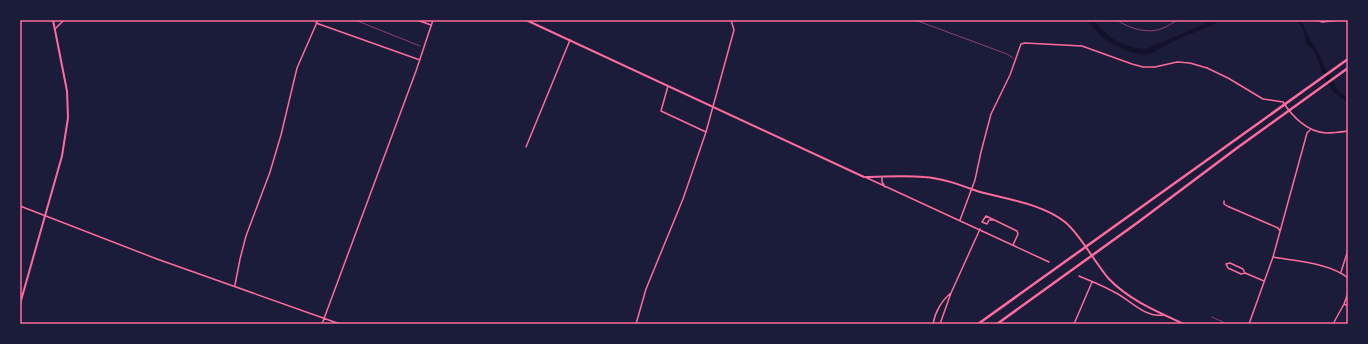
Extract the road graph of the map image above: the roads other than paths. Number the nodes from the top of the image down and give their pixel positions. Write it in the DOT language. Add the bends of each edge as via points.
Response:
graph roads {
  1 [pos="53,20"];
  2 [pos="64,20"];
  3 [pos="318,20"];
  4 [pos="416,20"];
  5 [pos="433,20"];
  6 [pos="526,20"];
  7 [pos="731,20"];
  8 [pos="1318,20"];
  9 [pos="1341,20"];
  10 [pos="422,21"];
  11 [pos="316,23"];
  12 [pos="431,25"];
  13 [pos="55,29"];
  14 [pos="570,40"];
  15 [pos="1348,59"];
  16 [pos="420,60"];
  17 [pos="1348,68"];
  18 [pos="668,86"];
  19 [pos="713,106"];
  20 [pos="1311,129"];
  21 [pos="1348,131"];
  22 [pos="706,132"];
  23 [pos="526,147"];
  24 [pos="864,176"];
  25 [pos="882,177"];
  26 [pos="886,187"];
  27 [pos="972,189"];
  28 [pos="1224,201"];
  29 [pos="20,206"];
  30 [pos="44,216"];
  31 [pos="960,220"];
  32 [pos="994,220"];
  33 [pos="980,229"];
  34 [pos="1280,231"];
  35 [pos="1013,245"];
  36 [pos="1348,250"];
  37 [pos="1273,257"];
  38 [pos="1049,262"];
  39 [pos="1341,272"];
  40 [pos="1245,273"];
  41 [pos="1079,276"];
  42 [pos="1348,278"];
  43 [pos="1264,281"];
  44 [pos="1092,282"];
  45 [pos="234,286"];
  46 [pos="950,293"];
  47 [pos="1348,293"];
  48 [pos="20,304"];
  49 [pos="1344,304"];
  50 [pos="1348,306"];
  51 [pos="1163,314"];
  52 [pos="1212,317"];
  53 [pos="324,319"];
  54 [pos="1180,323"];
  55 [pos="322,324"];
  56 [pos="340,324"];
  57 [pos="636,324"];
  58 [pos="933,324"];
  59 [pos="940,324"];
  60 [pos="978,324"];
  61 [pos="997,324"];
  62 [pos="1074,324"];
  63 [pos="1184,324"];
  64 [pos="1222,324"];
  65 [pos="1249,324"];
  66 [pos="1333,324"];
  1 -- 13 [label="main road"];
  2 -- 13 [label="street"];
  3 -- 11 [label="street"];
  4 -- 10 [label="street"];
  5 -- 12 [label="street"];
  6 -- 14 [label="main road"];
  7 -- 19 [label="street" via="734,30"];
  8 -- 9 [label="street"];
  10 -- 12 [label="street"];
  11 -- 16 [label="street"];
  11 -- 45 [label="street" via="297,68 281,135 246,236"];
  12 -- 16 [label="street"];
  13 -- 30 [label="main road" via="67,91 68,118 62,156"];
  14 -- 18 [label="main road"];
  14 -- 23 [label="street"];
  15 -- 60 [label="highway"];
  16 -- 53 [label="street"];
  17 -- 61 [label="highway"];
  18 -- 19 [label="main road"];
  18 -- 22 [label="street" via="661,111"];
  19 -- 22 [label="street"];
  19 -- 24 [label="main road"];
  20 -- 21 [label="street" via="1325,133"];
  20 -- 27 [label="street" via="1291,114 1282,102 1263,99 1207,68 1182,62 1143,67 1082,46 1025,43 1021,44 1010,75 991,114"];
  20 -- 34 [label="street" via="1307,133"];
  22 -- 57 [label="street" via="683,199 646,289"];
  24 -- 25 [label="main road"];
  24 -- 26 [label="street"];
  25 -- 26 [label="street"];
  25 -- 27 [label="main road" via="926,177"];
  26 -- 31 [label="street"];
  27 -- 31 [label="street"];
  27 -- 51 [label="main road" via="1054,214 1066,223 1117,287"];
  28 -- 34 [label="street" via="1227,206"];
  29 -- 30 [label="street"];
  30 -- 45 [label="street"];
  30 -- 48 [label="main road"];
  31 -- 33 [label="street"];
  32 -- 32 [label="street" via="985,216 982,222 987,224 989,220"];
  32 -- 35 [label="street" via="1017,230"];
  33 -- 35 [label="street"];
  33 -- 46 [label="street"];
  34 -- 37 [label="street"];
  35 -- 38 [label="street"];
  36 -- 39 [label="street"];
  37 -- 39 [label="street" via="1324,266"];
  37 -- 43 [label="street"];
  39 -- 42 [label="street"];
  40 -- 40 [label="street" via="1244,269 1230,263 1226,264 1228,268 1241,274"];
  40 -- 43 [label="street"];
  41 -- 44 [label="street"];
  43 -- 65 [label="street"];
  44 -- 51 [label="street" via="1117,293 1132,305 1156,316"];
  44 -- 62 [label="street"];
  45 -- 53 [label="street"];
  46 -- 58 [label="street" via="944,298"];
  46 -- 59 [label="street"];
  47 -- 49 [label="street"];
  49 -- 50 [label="street"];
  49 -- 66 [label="street"];
  51 -- 54 [label="main road"];
  52 -- 64 [label="lane" via="1223,322"];
  53 -- 55 [label="street"];
  53 -- 56 [label="street"];
  54 -- 63 [label="main road"];
}
